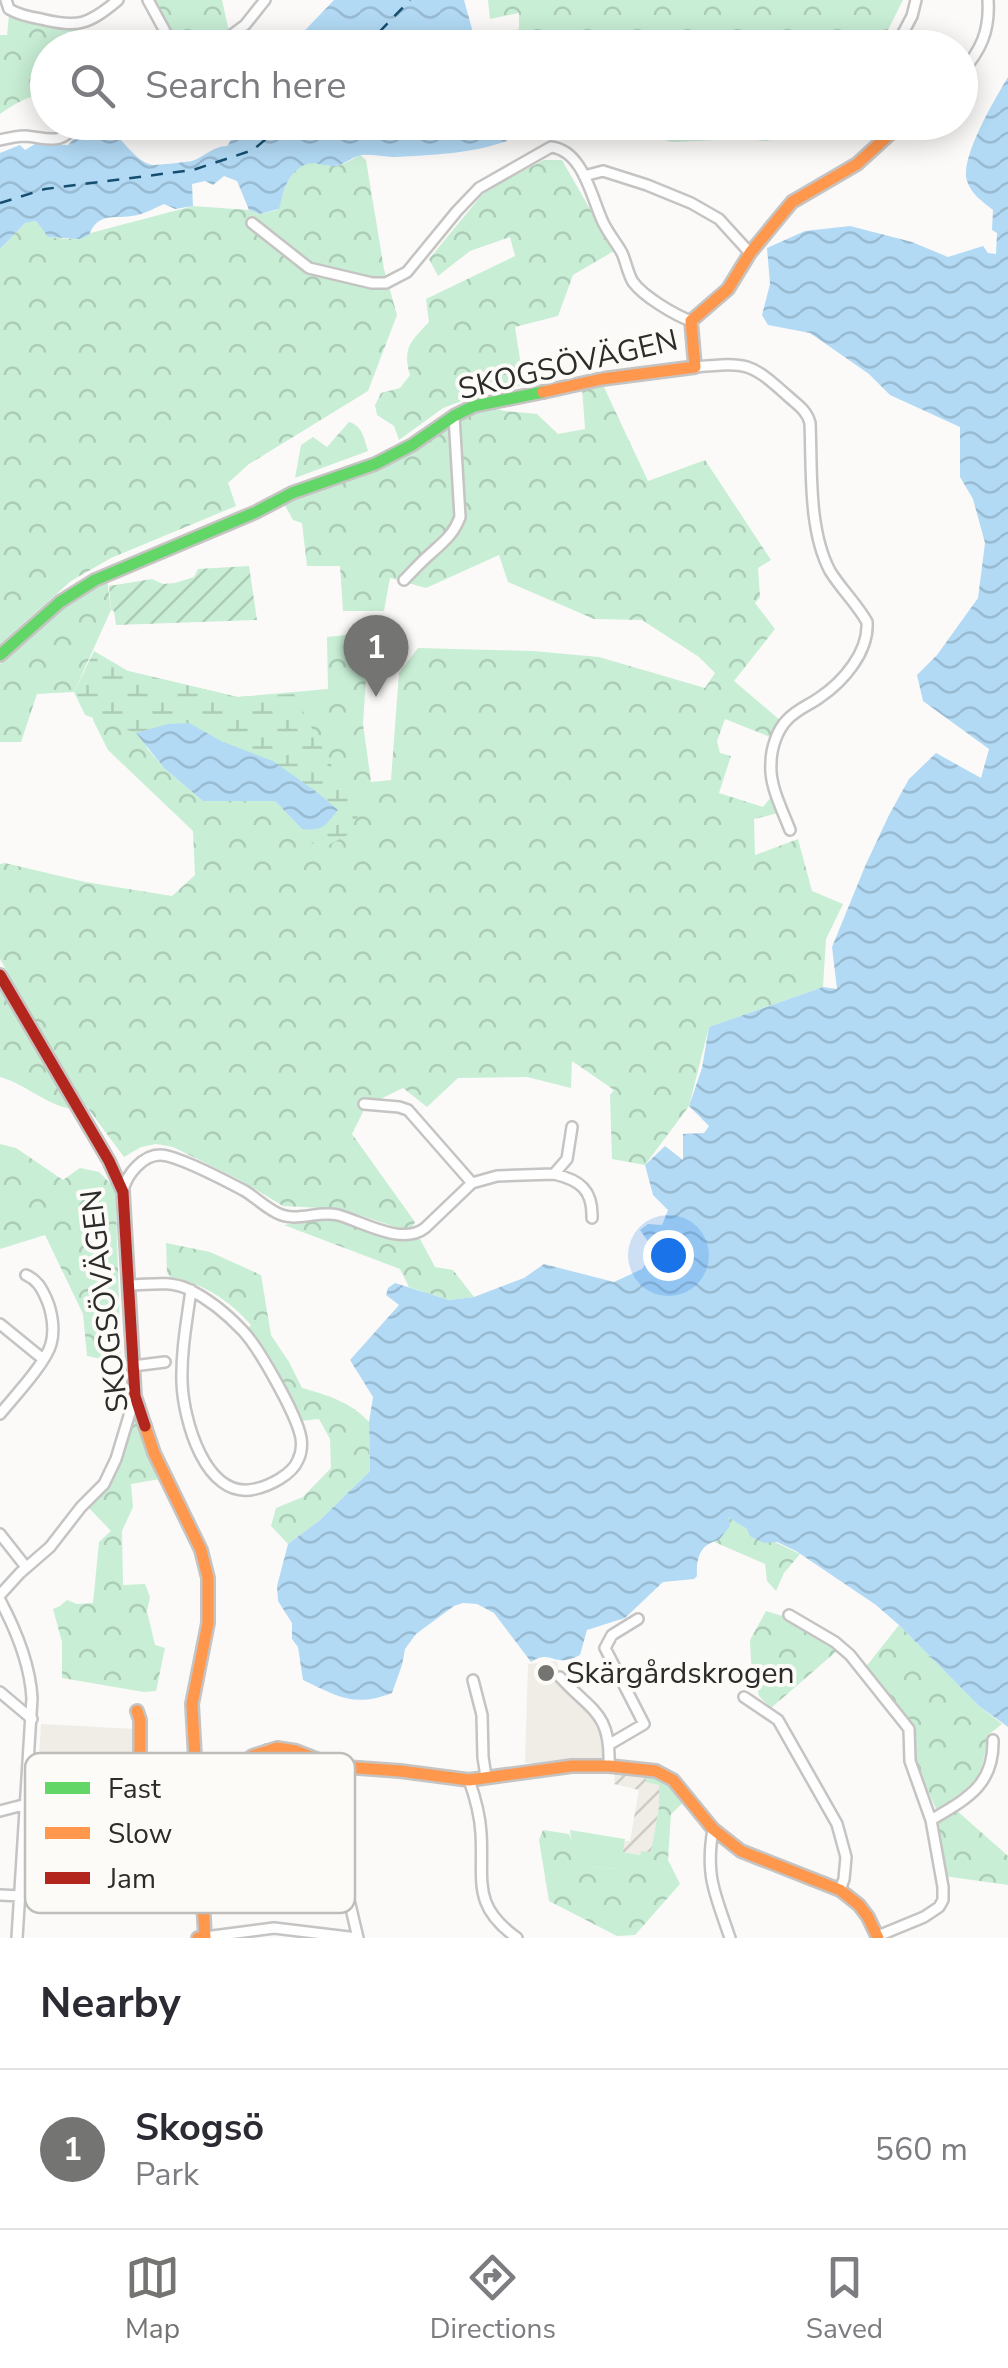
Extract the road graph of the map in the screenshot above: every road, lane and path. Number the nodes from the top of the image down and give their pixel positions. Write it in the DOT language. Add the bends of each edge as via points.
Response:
graph roads {
  1 [pos="6,0"];
  2 [pos="118,0"];
  3 [pos="148,0"];
  4 [pos="265,0"];
  5 [pos="916,0"];
  6 [pos="988,0"];
  7 [pos="164,30"];
  8 [pos="238,30"];
  9 [pos="905,30"];
  10 [pos="978,51"];
  11 [pos="30,137"];
  12 [pos="0,140"];
  13 [pos="883,140"];
  14 [pos="584,176"];
  15 [pos="252,223"];
  16 [pos="750,253"];
  17 [pos="692,321"];
  18 [pos="694,367"];
  19 [pos="454,416"];
  20 [pos="404,580"];
  21 [pos="0,654"];
  22 [pos="790,830"];
  23 [pos="0,975"];
  24 [pos="364,1104"];
  25 [pos="572,1127"];
  26 [pos="554,1174"];
  27 [pos="472,1184"];
  28 [pos="123,1192"];
  29 [pos="592,1218"];
  30 [pos="26,1275"];
  31 [pos="128,1286"];
  32 [pos="191,1290"];
  33 [pos="0,1324"];
  34 [pos="43,1359"];
  35 [pos="165,1362"];
  36 [pos="133,1366"];
  37 [pos="136,1396"];
  38 [pos="0,1414"];
  39 [pos="0,1534"];
  40 [pos="26,1568"];
  41 [pos="0,1598"];
  42 [pos="789,1614"];
  43 [pos="638,1619"];
  44 [pos="560,1677"];
  45 [pos="473,1680"];
  46 [pos="0,1692"];
  47 [pos="744,1697"];
  48 [pos="137,1711"];
  49 [pos="32,1719"];
  50 [pos="994,1740"];
  51 [pos="610,1744"];
  52 [pos="266,1750"];
  53 [pos="30,1753"];
  54 [pos="140,1753"];
  55 [pos="196,1753"];
  56 [pos="259,1753"];
  57 [pos="268,1753"];
  58 [pos="301,1753"];
  59 [pos="609,1766"];
  60 [pos="355,1768"];
  61 [pos="486,1777"];
  62 [pos="469,1780"];
  63 [pos="25,1805"];
  64 [pos="0,1812"];
  65 [pos="931,1820"];
  66 [pos="713,1829"];
  67 [pos="25,1835"];
  68 [pos="840,1890"];
  69 [pos="0,1895"];
  70 [pos="21,1896"];
  71 [pos="352,1913"];
  72 [pos="201,1937"];
  73 [pos="878,1937"];
  74 [pos="17,1938"];
  75 [pos="358,1938"];
  76 [pos="516,1938"];
  77 [pos="730,1938"];
  1 -- 2 [label="street" via="16,14 70,26"];
  3 -- 7 [label="street"];
  4 -- 8 [label="street"];
  5 -- 9 [label="street"];
  6 -- 10 [label="street" via="988,26"];
  11 -- 12 [label="street"];
  13 -- 16 [label="street, SKOGSÖVÄGEN" via="857,164 792,202"];
  14 -- 15 [label="street" via="571,156 551,147 479,188 406,272 386,283 309,268"];
  14 -- 16 [label="street" via="603,171 691,203 719,219"];
  14 -- 17 [label="street" via="634,283"];
  16 -- 17 [label="street, SKOGSÖVÄGEN" via="728,289"];
  17 -- 18 [label="street, SKOGSÖVÄGEN"];
  18 -- 19 [label="street, SKOGSÖVÄGEN" via="560,387"];
  18 -- 22 [label="street" via="752,367 808,415 821,549 867,622 865,645 836,685 786,720 777,737 772,778"];
  19 -- 20 [label="street" via="460,517 447,541"];
  19 -- 21 [label="street, SKOGSÖVÄGEN" via="385,459 95,580"];
  23 -- 28 [label="street, SKOGSÖVÄGEN"];
  24 -- 27 [label="street" via="408,1110"];
  25 -- 26 [label="street" via="567,1159"];
  26 -- 27 [label="street"];
  26 -- 29 [label="street" via="589,1191"];
  27 -- 28 [label="street" via="410,1235 330,1214 284,1216 162,1155 136,1167"];
  28 -- 31 [label="street, SKOGSÖVÄGEN"];
  30 -- 34 [label="street" via="49,1303 52,1342"];
  31 -- 32 [label="street" via="170,1282"];
  31 -- 36 [label="street, SKOGSÖVÄGEN"];
  32 -- 32 [label="street" via="244,1333 300,1433 294,1468 256,1489 220,1480 193,1437 182,1379"];
  33 -- 34 [label="street"];
  34 -- 38 [label="street"];
  35 -- 36 [label="street"];
  36 -- 37 [label="street, SKOGSÖVÄGEN"];
  37 -- 40 [label="street" via="104,1484"];
  37 -- 55 [label="street, SKOGSÖVÄGEN" via="154,1453 206,1565 210,1609 193,1692"];
  39 -- 40 [label="street"];
  40 -- 41 [label="street"];
  41 -- 49 [label="street" via="29,1674"];
  42 -- 65 [label="street" via="850,1655 906,1724 910,1761"];
  43 -- 51 [label="street" via="612,1635 606,1648 644,1724"];
  44 -- 51 [label="street" via="604,1720"];
  45 -- 61 [label="street"];
  46 -- 49 [label="street"];
  47 -- 68 [label="street" via="778,1720 837,1824 846,1857"];
  48 -- 54 [label="street"];
  49 -- 53 [label="street"];
  50 -- 65 [label="street" via="984,1781"];
  51 -- 59 [label="street"];
  52 -- 56 [label="street"];
  52 -- 57 [label="street"];
  52 -- 58 [label="street"];
  59 -- 61 [label="street"];
  59 -- 66 [label="street" via="663,1773"];
  60 -- 62 [label="street"];
  61 -- 62 [label="street"];
  62 -- 76 [label="street" via="479,1816 480,1888 495,1918"];
  63 -- 64 [label="street"];
  65 -- 73 [label="street" via="943,1900 924,1917"];
  66 -- 68 [label="street" via="741,1851"];
  66 -- 77 [label="street" via="710,1878"];
  67 -- 70 [label="street"];
  68 -- 73 [label="street" via="868,1916"];
  69 -- 70 [label="street"];
  70 -- 74 [label="street"];
  71 -- 75 [label="street"];
  72 -- 75 [label="street" via="274,1928"];
}
